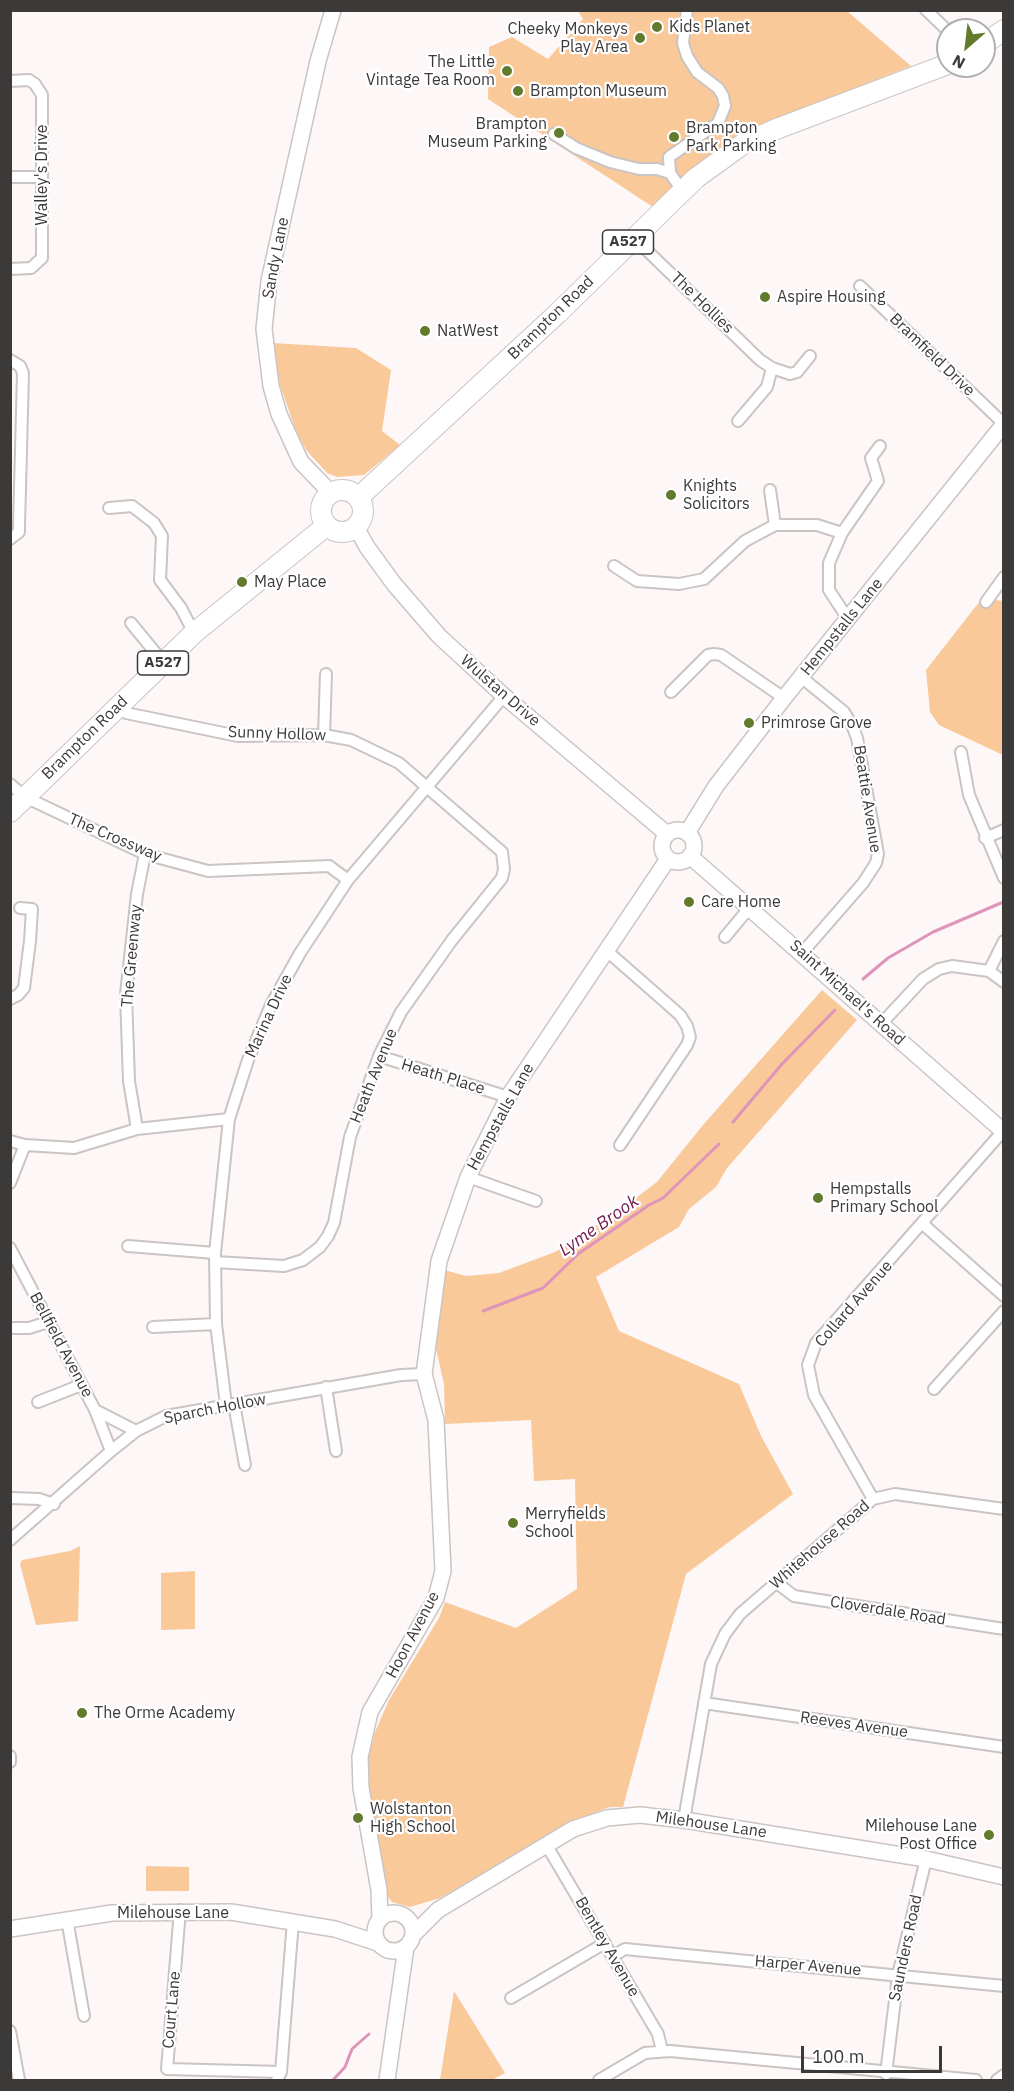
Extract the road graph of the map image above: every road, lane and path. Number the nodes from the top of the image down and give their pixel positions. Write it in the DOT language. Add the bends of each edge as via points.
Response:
graph roads {
  1 [pos="333,10"];
  2 [pos="687,10"];
  3 [pos="936,69"];
  4 [pos="10,81"];
  5 [pos="554,134"];
  6 [pos="10,177"];
  7 [pos="41,177"];
  8 [pos="676,181"];
  9 [pos="633,237"];
  10 [pos="10,269"];
  11 [pos="860,286"];
  12 [pos="810,356"];
  13 [pos="10,360"];
  14 [pos="772,368"];
  15 [pos="738,421"];
  16 [pos="1004,424"];
  17 [pos="880,446"];
  18 [pos="770,490"];
  19 [pos="331,493"];
  20 [pos="358,498"];
  21 [pos="109,508"];
  22 [pos="775,525"];
  23 [pos="326,526"];
  24 [pos="356,527"];
  25 [pos="842,533"];
  26 [pos="15,542"];
  27 [pos="614,566"];
  28 [pos="1004,577"];
  29 [pos="986,602"];
  30 [pos="848,619"];
  31 [pos="131,623"];
  32 [pos="194,633"];
  33 [pos="163,662"];
  34 [pos="326,674"];
  35 [pos="801,677"];
  36 [pos="670,692"];
  37 [pos="504,696"];
  38 [pos="784,698"];
  39 [pos="117,706"];
  40 [pos="324,735"];
  41 [pos="961,752"];
  42 [pos="428,785"];
  43 [pos="18,790"];
  44 [pos="10,812"];
  45 [pos="1004,830"];
  46 [pos="687,833"];
  47 [pos="667,834"];
  48 [pos="985,838"];
  49 [pos="145,854"];
  50 [pos="690,856"];
  51 [pos="668,859"];
  52 [pos="1004,878"];
  53 [pos="348,880"];
  54 [pos="750,907"];
  55 [pos="20,908"];
  56 [pos="725,937"];
  57 [pos="1004,941"];
  58 [pos="607,951"];
  59 [pos="802,953"];
  60 [pos="989,971"];
  61 [pos="1004,982"];
  62 [pos="10,999"];
  63 [pos="881,1024"];
  64 [pos="379,1056"];
  65 [pos="508,1097"];
  66 [pos="229,1119"];
  67 [pos="137,1130"];
  68 [pos="1003,1131"];
  69 [pos="10,1141"];
  70 [pos="25,1145"];
  71 [pos="620,1145"];
  72 [pos="468,1177"];
  73 [pos="10,1183"];
  74 [pos="536,1201"];
  75 [pos="924,1225"];
  76 [pos="128,1246"];
  77 [pos="10,1248"];
  78 [pos="215,1257"];
  79 [pos="1004,1296"];
  80 [pos="1004,1311"];
  81 [pos="48,1322"];
  82 [pos="216,1324"];
  83 [pos="153,1327"];
  84 [pos="10,1328"];
  85 [pos="424,1374"];
  86 [pos="81,1385"];
  87 [pos="326,1388"];
  88 [pos="934,1389"];
  89 [pos="38,1402"];
  90 [pos="230,1405"];
  91 [pos="95,1410"];
  92 [pos="136,1431"];
  93 [pos="336,1451"];
  94 [pos="111,1452"];
  95 [pos="245,1465"];
  96 [pos="10,1498"];
  97 [pos="873,1499"];
  98 [pos="54,1504"];
  99 [pos="1004,1509"];
  100 [pos="10,1540"];
  101 [pos="777,1583"];
  102 [pos="1004,1629"];
  103 [pos="704,1703"];
  104 [pos="1004,1747"];
  105 [pos="684,1820"];
  106 [pos="547,1846"];
  107 [pos="926,1859"];
  108 [pos="1004,1877"];
  109 [pos="180,1910"];
  110 [pos="438,1910"];
  111 [pos="388,1918"];
  112 [pos="67,1919"];
  113 [pos="293,1921"];
  114 [pos="10,1929"];
  115 [pos="335,1929"];
  116 [pos="410,1941"];
  117 [pos="605,1943"];
  118 [pos="382,1946"];
  119 [pos="613,1956"];
  120 [pos="898,1975"];
  121 [pos="1004,1986"];
  122 [pos="398,1994"];
  123 [pos="511,1998"];
  124 [pos="84,2016"];
  125 [pos="10,2031"];
  126 [pos="662,2051"];
  127 [pos="886,2074"];
  128 [pos="1004,2075"];
  129 [pos="279,2076"];
  130 [pos="18,2080"];
  131 [pos="387,2080"];
  132 [pos="599,2080"];
  133 [pos="976,2080"];
  134 [pos="997,2080"];
  1 -- 19 [label="street, Sandy Lane" via="269,281 264,329 271,386 279,414 301,462"];
  2 -- 8 [label="street" via="683,43 687,56 697,72 717,88 725,106 718,123 669,157"];
  3 -- 8 [label="highway, Brampton Road / A527" via="743,144"];
  4 -- 7 [label="street, Walley's Drive" via="29,80 40,89"];
  5 -- 8 [label="street" via="609,162 657,169"];
  6 -- 7 [label="street"];
  7 -- 10 [label="street, Walley's Drive" via="42,258 31,268"];
  8 -- 9 [label="highway, Brampton Road / A527"];
  9 -- 14 [label="street, The Hollies"];
  9 -- 20 [label="highway, Brampton Road / A527" via="558,313"];
  11 -- 16 [label="street, Bramfield Drive"];
  12 -- 14 [label="street" via="797,372 790,374"];
  13 -- 26 [label="street" via="23,373 19,526"];
  14 -- 15 [label="street" via="767,387"];
  16 -- 30 [label="street, Hempstalls Lane"];
  17 -- 25 [label="street" via="871,458 878,481"];
  18 -- 22 [label="street"];
  19 -- 20 [label="highway" via="342,490"];
  19 -- 23 [label="highway" via="321,505"];
  20 -- 24 [label="highway" via="362,516"];
  21 -- 32 [label="street" via="132,506 154,523 162,536 160,579"];
  22 -- 25 [label="street" via="817,525"];
  22 -- 27 [label="street" via="745,541 704,579 656,584 637,581"];
  23 -- 24 [label="highway" via="343,532"];
  23 -- 32 [label="highway, Brampton Road / A527"];
  24 -- 37 [label="street, Wulstan Drive" via="418,614"];
  25 -- 30 [label="street" via="829,563 829,590"];
  28 -- 29 [label="street"];
  30 -- 35 [label="street, Hempstalls Lane"];
  31 -- 33 [label="street"];
  32 -- 33 [label="highway, Brampton Road / A527"];
  33 -- 39 [label="highway, Brampton Road / A527"];
  34 -- 40 [label="street"];
  35 -- 38 [label="street, Hempstalls Lane"];
  35 -- 59 [label="street, Beattie Avenue" via="844,712 852,725 878,854 863,883"];
  36 -- 38 [label="street" via="708,655 714,654"];
  37 -- 42 [label="street, Marina Drive"];
  37 -- 47 [label="street, Wulstan Drive"];
  38 -- 46 [label="street, Hempstalls Lane" via="716,786"];
  39 -- 40 [label="street, Sunny Hollow" via="126,713 238,736"];
  39 -- 43 [label="highway, Brampton Road / A527"];
  40 -- 42 [label="street, Sunny Hollow" via="373,749"];
  41 -- 48 [label="street" via="969,795"];
  42 -- 53 [label="street, Marina Drive"];
  42 -- 64 [label="street, Heath Avenue" via="502,852 504,869 502,878 400,1012"];
  43 -- 44 [label="highway, Brampton Road / A527"];
  43 -- 49 [label="street, The Crossway"];
  45 -- 48 [label="street"];
  46 -- 47 [label="street" via="678,830"];
  46 -- 50 [label="street" via="694,845"];
  47 -- 51 [label="street" via="662,847"];
  48 -- 52 [label="street"];
  49 -- 53 [label="street, The Crossway" via="208,871 329,866"];
  49 -- 67 [label="street, The Greenway" via="126,994 129,1081"];
  50 -- 51 [label="street" via="679,862"];
  50 -- 54 [label="street, Saint Michael's Road"];
  51 -- 58 [label="street, Hempstalls Lane"];
  53 -- 66 [label="street, Marina Drive" via="271,1005"];
  54 -- 56 [label="street"];
  54 -- 59 [label="street, Saint Michael's Road"];
  55 -- 62 [label="street" via="32,909 30,941 24,988"];
  57 -- 60 [label="street"];
  58 -- 65 [label="street, Hempstalls Lane"];
  58 -- 71 [label="street" via="680,1015 690,1037"];
  59 -- 63 [label="street, Saint Michael's Road"];
  60 -- 61 [label="street"];
  60 -- 63 [label="street" via="952,966 939,969 923,979"];
  63 -- 68 [label="street, Saint Michael's Road"];
  64 -- 65 [label="street, Heath Place"];
  64 -- 78 [label="street, Heath Avenue" via="350,1137 334,1223 320,1247 303,1260 284,1266"];
  65 -- 72 [label="street, Hempstalls Lane"];
  66 -- 67 [label="street"];
  66 -- 78 [label="street, Marina Drive"];
  67 -- 70 [label="street" via="74,1148"];
  68 -- 75 [label="street, Collard Avenue"];
  69 -- 70 [label="street"];
  70 -- 73 [label="street"];
  72 -- 74 [label="street"];
  72 -- 85 [label="street, Hempstalls Lane" via="439,1261"];
  75 -- 79 [label="street"];
  75 -- 97 [label="street, Collard Avenue" via="816,1344 808,1365 814,1395"];
  76 -- 78 [label="street, Heath Avenue"];
  77 -- 81 [label="street, Bellfield Avenue"];
  78 -- 82 [label="street, Marina Drive"];
  80 -- 88 [label="street"];
  81 -- 84 [label="street"];
  81 -- 86 [label="street, Bellfield Avenue"];
  82 -- 83 [label="street"];
  82 -- 90 [label="street, Marina Drive"];
  85 -- 87 [label="street, Sparch Hollow"];
  85 -- 111 [label="street, Hoon Avenue" via="436,1420 443,1571 436,1598 370,1712 360,1757 361,1788 379,1890"];
  86 -- 89 [label="street"];
  86 -- 91 [label="street, Bellfield Avenue"];
  87 -- 90 [label="street, Sparch Hollow"];
  87 -- 93 [label="street"];
  90 -- 92 [label="street, Sparch Hollow" via="166,1416"];
  90 -- 95 [label="street, Marina Drive"];
  91 -- 92 [label="street, Bellfield Avenue"];
  91 -- 94 [label="street, Bellfield Avenue"];
  92 -- 94 [label="street, Sparch Hollow"];
  94 -- 98 [label="street, Sparch Hollow"];
  96 -- 98 [label="street"];
  97 -- 99 [label="street, Whitehouse Road" via="895,1494"];
  97 -- 101 [label="street, Whitehouse Road"];
  98 -- 100 [label="street, Sparch Hollow"];
  101 -- 102 [label="street, Cloverdale Road" via="794,1596"];
  101 -- 103 [label="street, Whitehouse Road" via="740,1614 725,1634 711,1664"];
  103 -- 104 [label="street, Reeves Avenue"];
  103 -- 105 [label="street, Whitehouse Road"];
  105 -- 106 [label="street, Milehouse Lane" via="640,1815 607,1818 573,1829"];
  105 -- 107 [label="street, Milehouse Lane"];
  106 -- 110 [label="street, Milehouse Lane"];
  106 -- 117 [label="street, Bentley Avenue"];
  107 -- 108 [label="street, Milehouse Lane"];
  107 -- 120 [label="street, Saunders Road"];
  109 -- 112 [label="street, Milehouse Lane"];
  109 -- 113 [label="street, Milehouse Lane"];
  109 -- 129 [label="street, Court Lane" via="167,2069"];
  110 -- 111 [label="street, Milehouse Lane"];
  110 -- 116 [label="street, Milehouse Lane"];
  111 -- 115 [label="street, Milehouse Lane"];
  111 -- 116 [label="street" via="412,1924"];
  111 -- 118 [label="street" via="375,1932"];
  112 -- 114 [label="street, Milehouse Lane"];
  112 -- 124 [label="street"];
  113 -- 115 [label="street, Milehouse Lane"];
  113 -- 129 [label="street"];
  115 -- 118 [label="street, Milehouse Lane"];
  116 -- 118 [label="street" via="397,1952"];
  116 -- 122 [label="street"];
  117 -- 119 [label="street, Bentley Avenue"];
  117 -- 123 [label="street"];
  118 -- 122 [label="street"];
  119 -- 120 [label="street, Harper Avenue" via="625,1949"];
  119 -- 126 [label="street, Bentley Avenue" via="658,2034"];
  120 -- 121 [label="street, Harper Avenue"];
  120 -- 127 [label="street, Saunders Road"];
  122 -- 131 [label="street"];
  125 -- 130 [label="street"];
  126 -- 127 [label="street"];
  126 -- 132 [label="street" via="645,2053"];
  127 -- 133 [label="street"];
  128 -- 134 [label="street"];
}
